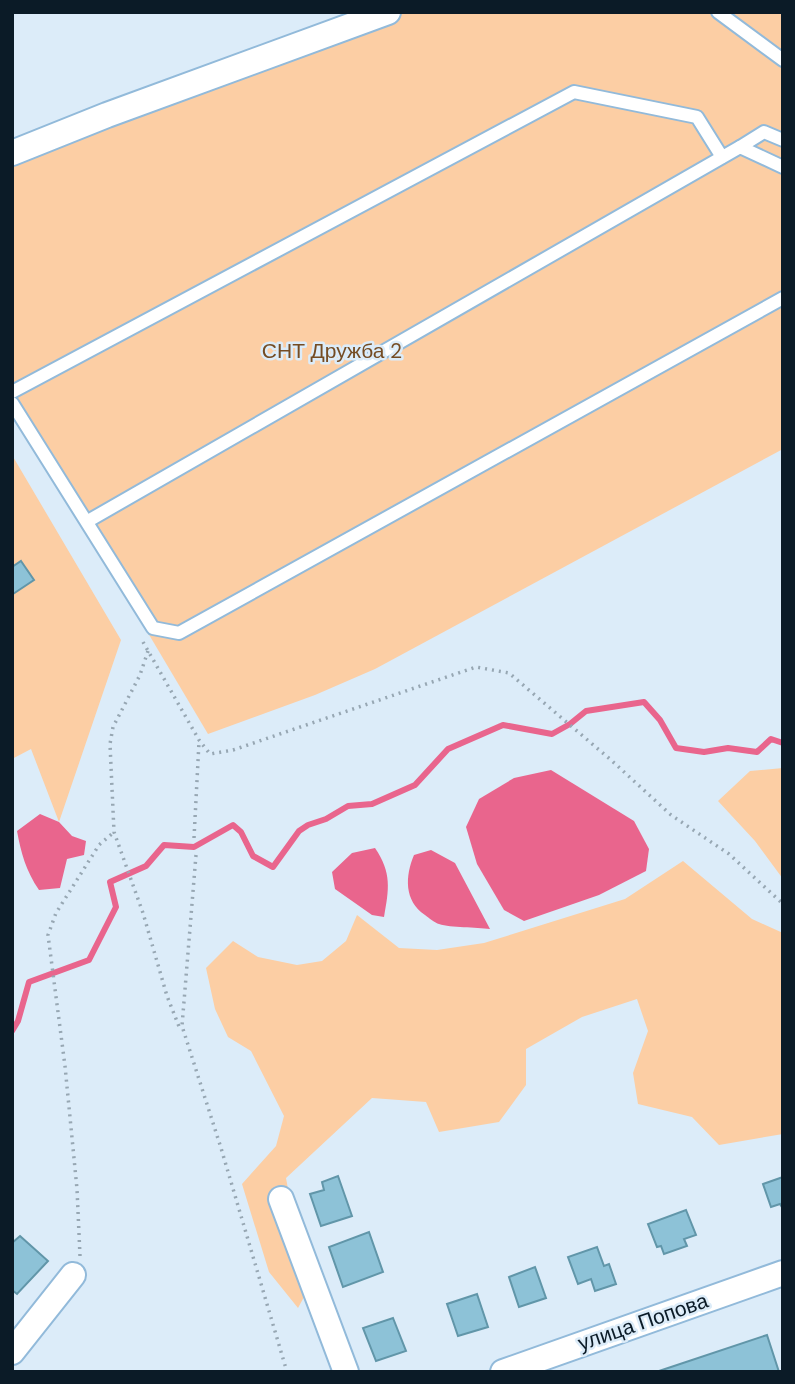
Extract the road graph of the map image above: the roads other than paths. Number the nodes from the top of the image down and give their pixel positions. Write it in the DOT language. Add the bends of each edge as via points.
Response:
graph roads {
  1 [pos="388,12"];
  2 [pos="718,12"];
  3 [pos="783,60"];
  4 [pos="783,140"];
  5 [pos="740,147"];
  6 [pos="12,153"];
  7 [pos="722,158"];
  8 [pos="783,167"];
  9 [pos="783,298"];
  10 [pos="12,392"];
  11 [pos="12,403"];
  12 [pos="88,521"];
  13 [pos="281,1199"];
  14 [pos="783,1273"];
  15 [pos="73,1275"];
  16 [pos="12,1352"];
  17 [pos="346,1372"];
  18 [pos="503,1372"];
  1 -- 6 [label="street"];
  2 -- 3 [label="lane"];
  4 -- 5 [label="lane" via="764,132"];
  5 -- 7 [label="lane"];
  5 -- 8 [label="lane"];
  7 -- 10 [label="lane" via="697,117 574,92"];
  7 -- 12 [label="lane"];
  9 -- 12 [label="lane" via="179,633 153,628"];
  11 -- 12 [label="lane"];
  13 -- 17 [label="street"];
  14 -- 18 [label="street, улица Попова"];
  15 -- 16 [label="street"];
}
